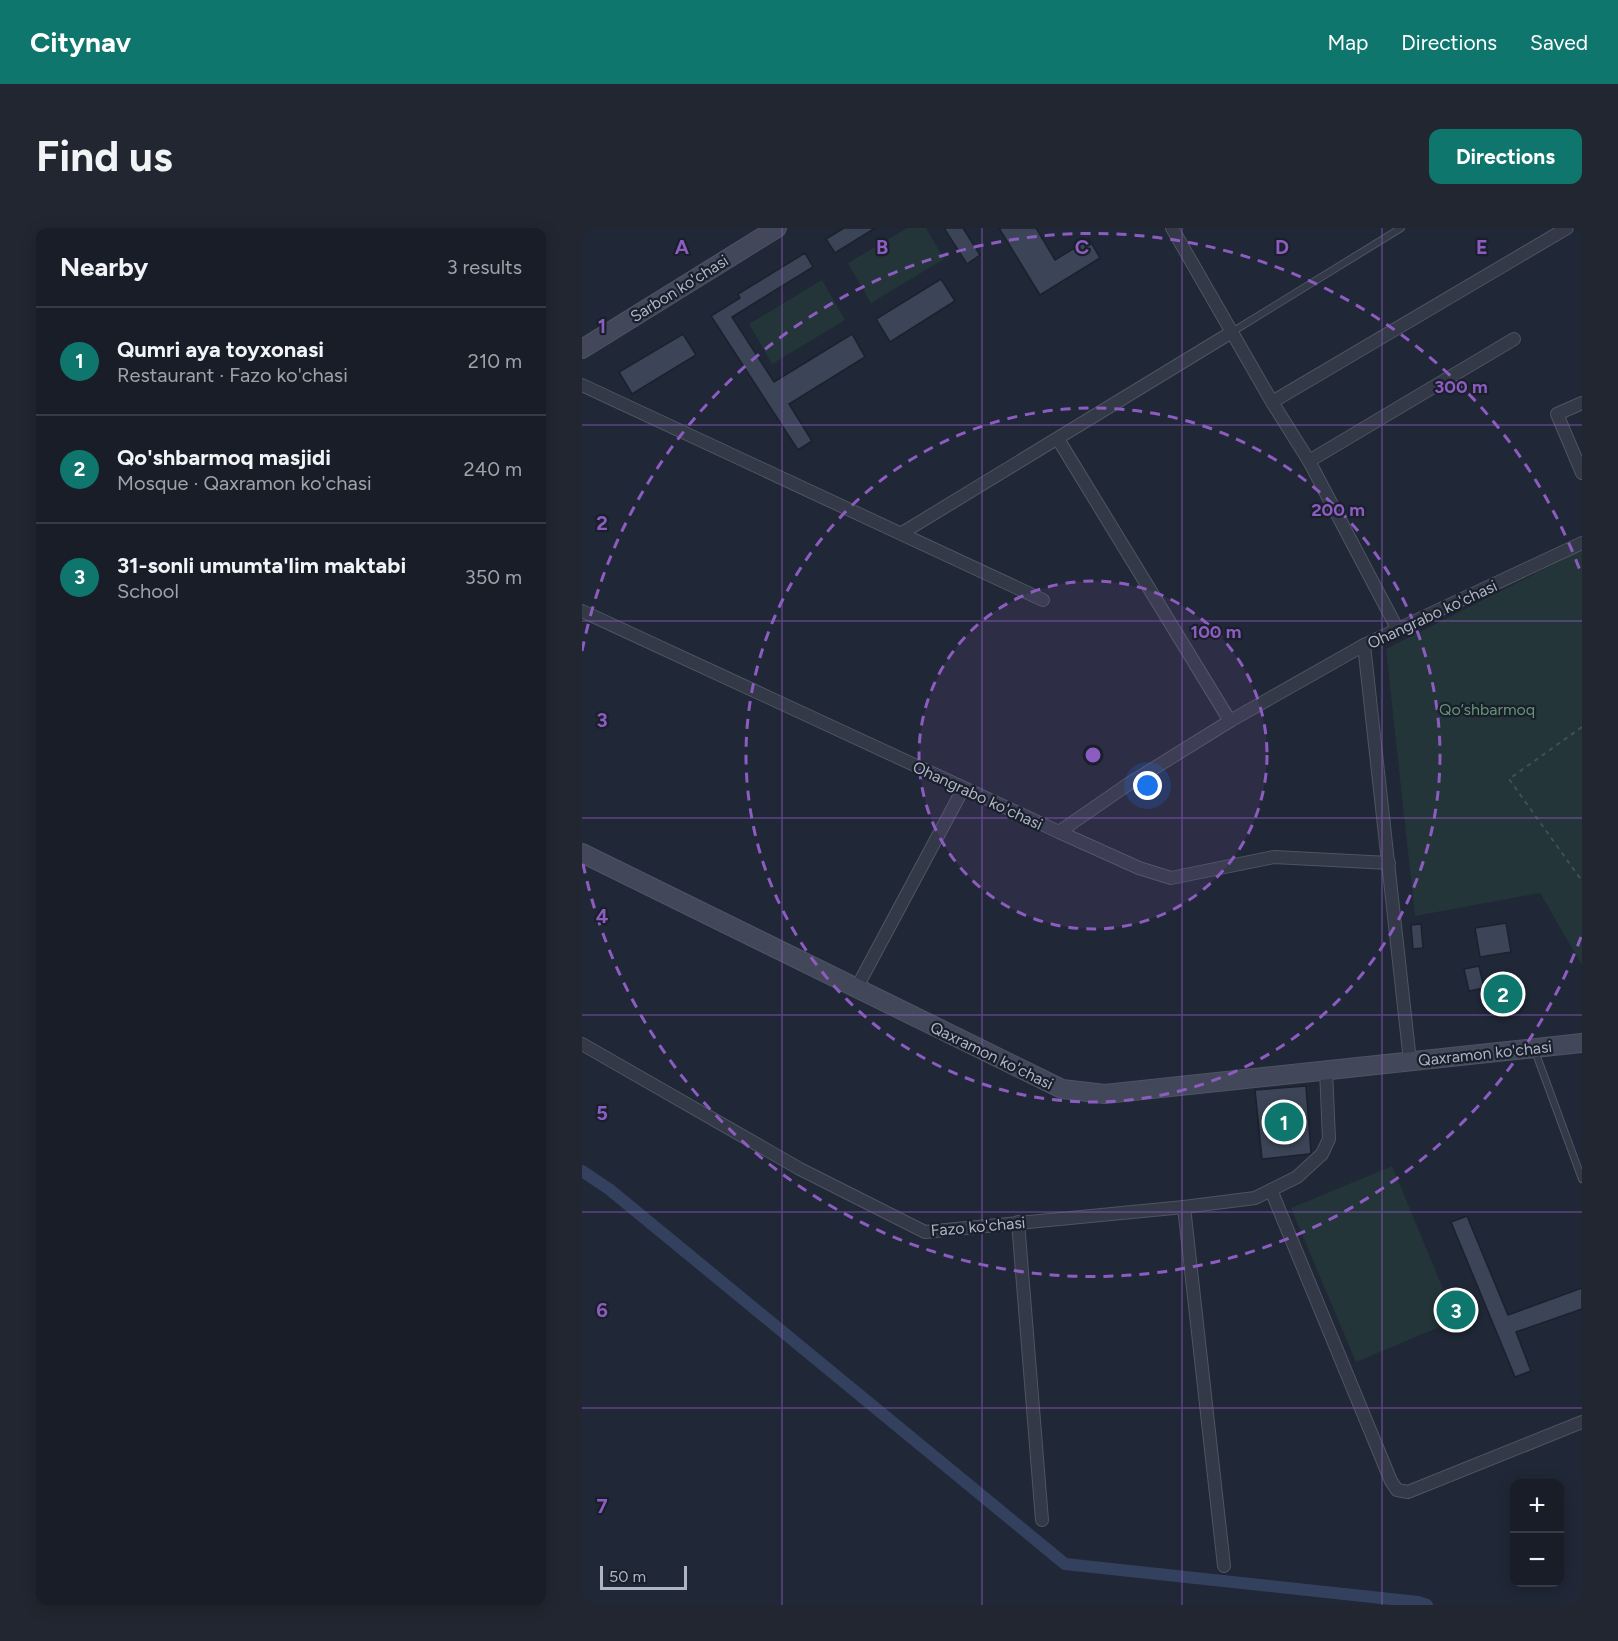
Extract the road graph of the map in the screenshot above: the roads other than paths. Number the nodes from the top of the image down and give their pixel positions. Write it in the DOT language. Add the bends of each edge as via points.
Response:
graph roads {
  1 [pos="777,228"];
  2 [pos="1172,228"];
  3 [pos="1401,228"];
  4 [pos="1567,228"];
  5 [pos="1233,332"];
  6 [pos="1514,339"];
  7 [pos="582,349"];
  8 [pos="582,385"];
  9 [pos="1272,402"];
  10 [pos="1582,403"];
  11 [pos="1058,439"];
  12 [pos="1309,461"];
  13 [pos="1582,473"];
  14 [pos="902,533"];
  15 [pos="1582,543"];
  16 [pos="1043,600"];
  17 [pos="582,611"];
  18 [pos="1398,630"];
  19 [pos="1364,645"];
  20 [pos="1230,721"];
  21 [pos="963,789"];
  22 [pos="1059,832"];
  23 [pos="582,853"];
  24 [pos="1389,863"];
  25 [pos="856,989"];
  26 [pos="1582,1043"];
  27 [pos="582,1044"];
  28 [pos="1533,1048"];
  29 [pos="1410,1060"];
  30 [pos="1326,1070"];
  31 [pos="1582,1179"];
  32 [pos="1271,1190"];
  33 [pos="1184,1207"];
  34 [pos="1018,1222"];
  35 [pos="1582,1422"];
  36 [pos="1042,1520"];
  37 [pos="1224,1566"];
  1 -- 7 [label="street, Sarbon ko'chasi"];
  2 -- 5 [label="street"];
  3 -- 5 [label="lane"];
  4 -- 9 [label="street"];
  5 -- 9 [label="street"];
  5 -- 11 [label="street"];
  6 -- 12 [label="street"];
  8 -- 14 [label="street"];
  9 -- 12 [label="street"];
  10 -- 13 [label="street" via="1557,414"];
  11 -- 14 [label="street"];
  11 -- 20 [label="street"];
  12 -- 18 [label="street"];
  14 -- 16 [label="street"];
  15 -- 18 [label="street, Ohangrabo ko'chasi"];
  17 -- 21 [label="street, Ohangrabo ko'chasi"];
  18 -- 19 [label="street, Ohangrabo ko'chasi"];
  19 -- 20 [label="street, Ohangrabo ko'chasi"];
  19 -- 24 [label="street"];
  20 -- 22 [label="street, Ohangrabo ko'chasi"];
  21 -- 22 [label="street, Ohangrabo ko'chasi"];
  21 -- 25 [label="street"];
  22 -- 24 [label="street" via="1138,868 1171,878 1274,857"];
  23 -- 25 [label="street, Qaxramon ko'chasi"];
  24 -- 29 [label="street"];
  25 -- 30 [label="street, Qaxramon ko'chasi" via="1062,1089 1105,1094"];
  26 -- 28 [label="street, Qaxramon ko'chasi"];
  27 -- 34 [label="street, Fazo ko'chasi" via="800,1169 925,1232"];
  28 -- 29 [label="street, Qaxramon ko'chasi"];
  28 -- 31 [label="lane"];
  29 -- 30 [label="street, Qaxramon ko'chasi"];
  30 -- 32 [label="street, Fazo ko'chasi" via="1329,1139 1322,1154 1298,1177"];
  32 -- 33 [label="street, Fazo ko'chasi" via="1255,1198"];
  32 -- 35 [label="street" via="1397,1490 1408,1492"];
  33 -- 34 [label="street, Fazo ko'chasi"];
  33 -- 37 [label="street"];
  34 -- 36 [label="street"];
}
